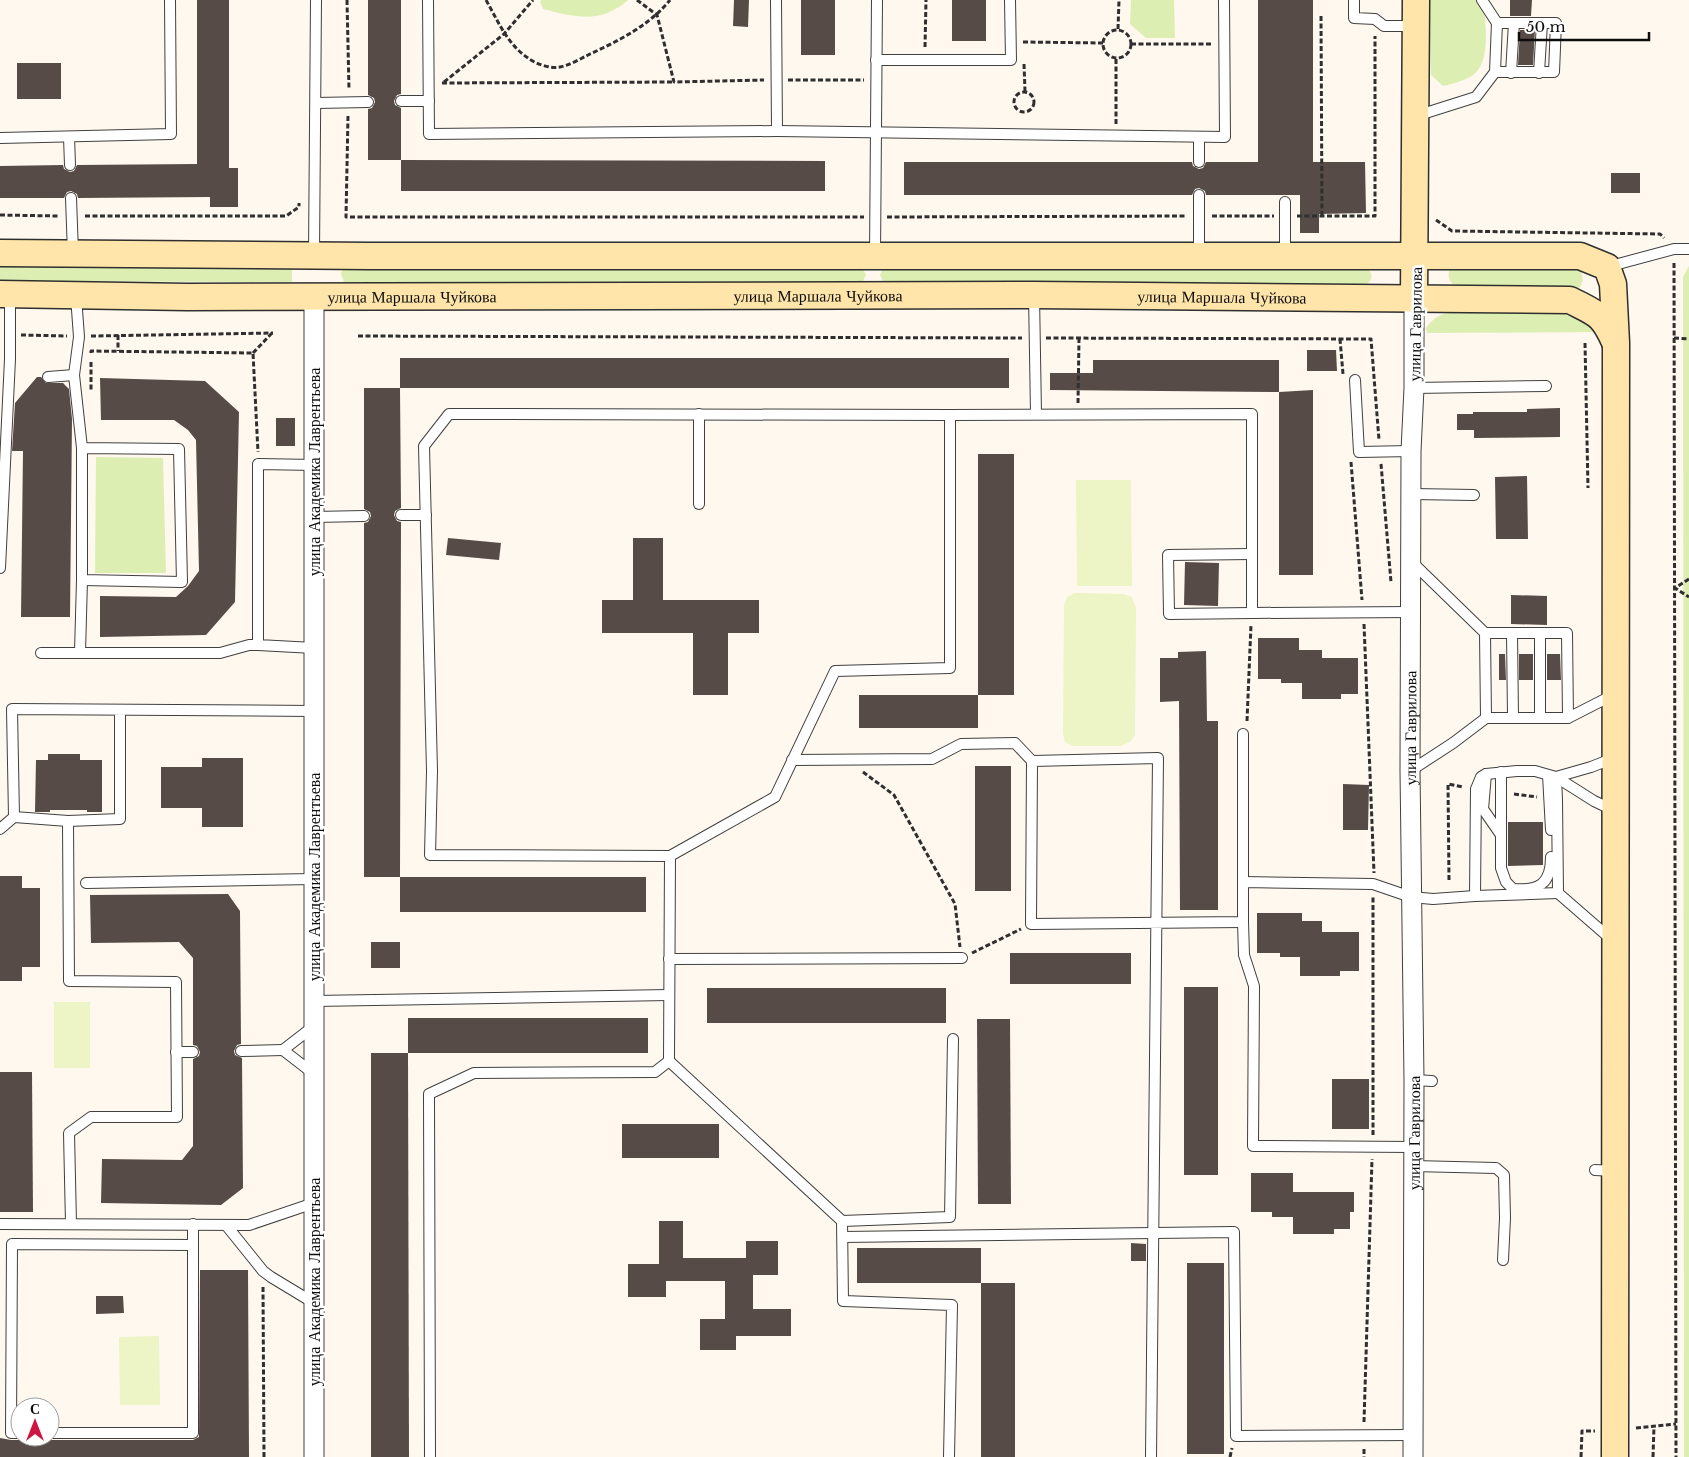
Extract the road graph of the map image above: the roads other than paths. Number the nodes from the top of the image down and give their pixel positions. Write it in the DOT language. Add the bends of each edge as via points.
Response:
graph roads {
  1 [pos="170,0"];
  2 [pos="316,0"];
  3 [pos="428,0"];
  4 [pos="776,0"];
  5 [pos="877,0"];
  6 [pos="1010,0"];
  7 [pos="1224,0"];
  8 [pos="1354,0"];
  9 [pos="1416,0"];
  10 [pos="1482,0"];
  11 [pos="1498,22"];
  12 [pos="1514,22"];
  13 [pos="1542,23"];
  14 [pos="1416,26"];
  15 [pos="876,60"];
  16 [pos="1496,72"];
  17 [pos="1511,73"];
  18 [pos="1539,73"];
  19 [pos="401,101"];
  20 [pos="429,101"];
  21 [pos="368,102"];
  22 [pos="316,103"];
  23 [pos="1416,117"];
  24 [pos="777,131"];
  25 [pos="875,132"];
  26 [pos="69,137"];
  27 [pos="1198,137"];
  28 [pos="0,138"];
  29 [pos="1198,162"];
  30 [pos="70,165"];
  31 [pos="1198,195"];
  32 [pos="71,198"];
  33 [pos="1285,202"];
  34 [pos="1689,249"];
  35 [pos="0,254"];
  36 [pos="73,254"];
  37 [pos="314,255"];
  38 [pos="1416,255"];
  39 [pos="875,256"];
  40 [pos="1285,256"];
  41 [pos="1198,257"];
  42 [pos="1607,267"];
  43 [pos="5,294"];
  44 [pos="1034,295"];
  45 [pos="76,296"];
  46 [pos="874,296"];
  47 [pos="314,297"];
  48 [pos="1414,298"];
  49 [pos="1616,343"];
  50 [pos="74,375"];
  51 [pos="48,377"];
  52 [pos="1355,380"];
  53 [pos="66,386"];
  54 [pos="1546,386"];
  55 [pos="1414,388"];
  56 [pos="699,414"];
  57 [pos="1036,414"];
  58 [pos="950,415"];
  59 [pos="82,448"];
  60 [pos="1411,451"];
  61 [pos="315,465"];
  62 [pos="1412,494"];
  63 [pos="1474,495"];
  64 [pos="699,504"];
  65 [pos="426,515"];
  66 [pos="364,516"];
  67 [pos="401,516"];
  68 [pos="314,517"];
  69 [pos="1252,554"];
  70 [pos="1412,562"];
  71 [pos="0,568"];
  72 [pos="82,580"];
  73 [pos="1402,612"];
  74 [pos="1252,613"];
  75 [pos="1485,633"];
  76 [pos="1512,633"];
  77 [pos="1540,633"];
  78 [pos="258,645"];
  79 [pos="314,648"];
  80 [pos="80,652"];
  81 [pos="41,653"];
  82 [pos="1616,693"];
  83 [pos="120,710"];
  84 [pos="314,711"];
  85 [pos="1486,718"];
  86 [pos="1513,718"];
  87 [pos="1540,718"];
  88 [pos="1568,718"];
  89 [pos="1243,734"];
  90 [pos="1615,757"];
  91 [pos="792,760"];
  92 [pos="1032,761"];
  93 [pos="1410,771"];
  94 [pos="1501,772"];
  95 [pos="1486,774"];
  96 [pos="1552,776"];
  97 [pos="1614,811"];
  98 [pos="14,817"];
  99 [pos="68,821"];
  100 [pos="0,829"];
  101 [pos="1501,835"];
  102 [pos="670,856"];
  103 [pos="314,879"];
  104 [pos="1242,882"];
  105 [pos="86,883"];
  106 [pos="1558,894"];
  107 [pos="1475,896"];
  108 [pos="1411,897"];
  109 [pos="1156,922"];
  110 [pos="1243,922"];
  111 [pos="1614,942"];
  112 [pos="962,958"];
  113 [pos="669,959"];
  114 [pos="669,995"];
  115 [pos="314,1001"];
  116 [pos="314,1026"];
  117 [pos="953,1039"];
  118 [pos="283,1050"];
  119 [pos="242,1051"];
  120 [pos="176,1052"];
  121 [pos="194,1052"];
  122 [pos="669,1061"];
  123 [pos="314,1074"];
  124 [pos="1413,1147"];
  125 [pos="1413,1166"];
  126 [pos="314,1203"];
  127 [pos="842,1221"];
  128 [pos="0,1224"];
  129 [pos="71,1224"];
  130 [pos="194,1224"];
  131 [pos="226,1225"];
  132 [pos="1153,1232"];
  133 [pos="843,1237"];
  134 [pos="194,1245"];
  135 [pos="1504,1260"];
  136 [pos="314,1303"];
  137 [pos="12,1397"];
  138 [pos="60,1433"];
  139 [pos="1415,1449"];
  140 [pos="314,1457"];
  141 [pos="430,1457"];
  142 [pos="949,1457"];
  143 [pos="1151,1457"];
  144 [pos="1615,1457"];
  1 -- 26 [label="lane" via="171,134"];
  2 -- 22 [label="lane"];
  3 -- 20 [label="lane"];
  4 -- 24 [label="lane"];
  5 -- 15 [label="lane"];
  6 -- 15 [label="lane" via="1010,60"];
  7 -- 27 [label="lane" via="1225,138"];
  8 -- 14 [label="lane" via="1354,18 1375,19 1384,26"];
  9 -- 14 [label="main road, улица Гаврилова"];
  10 -- 11 [label="lane"];
  11 -- 12 [label="lane"];
  11 -- 16 [label="lane"];
  12 -- 13 [label="lane"];
  12 -- 17 [label="lane"];
  13 -- 18 [label="lane"];
  13 -- 18 [label="lane" via="1556,23 1554,72"];
  14 -- 23 [label="main road, улица Гаврилова"];
  15 -- 25 [label="lane"];
  16 -- 17 [label="lane"];
  16 -- 23 [label="lane" via="1476,97"];
  17 -- 18 [label="lane"];
  19 -- 20 [label="lane"];
  20 -- 24 [label="lane" via="429,134"];
  21 -- 22 [label="lane"];
  22 -- 37 [label="lane"];
  23 -- 38 [label="main road, улица Гаврилова"];
  24 -- 25 [label="lane"];
  25 -- 27 [label="lane"];
  25 -- 39 [label="lane"];
  26 -- 28 [label="lane"];
  26 -- 30 [label="lane"];
  27 -- 29 [label="lane"];
  31 -- 41 [label="lane"];
  32 -- 36 [label="lane"];
  33 -- 40 [label="lane"];
  34 -- 42 [label="lane" via="1674,249"];
  35 -- 36 [label="main road"];
  36 -- 37 [label="main road"];
  37 -- 39 [label="main road"];
  37 -- 47 [label="main road"];
  38 -- 40 [label="main road"];
  38 -- 42 [label="main road" via="1580,256"];
  38 -- 48 [label="main road, улица Гаврилова"];
  39 -- 41 [label="main road"];
  39 -- 46 [label="main road"];
  40 -- 41 [label="main road"];
  42 -- 49 [label="main road" via="1613,284"];
  43 -- 45 [label="main road, улица Маршала Чуйкова"];
  43 -- 71 [label="lane" via="10,359"];
  44 -- 46 [label="main road, улица Маршала Чуйкова"];
  44 -- 48 [label="main road, улица Маршала Чуйкова"];
  44 -- 57 [label="lane"];
  45 -- 47 [label="main road, улица Маршала Чуйкова"];
  45 -- 50 [label="lane" via="79,337"];
  46 -- 47 [label="main road, улица Маршала Чуйкова"];
  47 -- 61 [label="street, улица Академика Лаврентьева"];
  48 -- 49 [label="main road, улица Маршала Чуйкова" via="1570,300 1598,314"];
  48 -- 55 [label="street, улица Гаврилова"];
  49 -- 82 [label="main road"];
  50 -- 51 [label="lane"];
  50 -- 53 [label="lane"];
  50 -- 59 [label="lane"];
  52 -- 60 [label="lane" via="1360,452"];
  54 -- 55 [label="lane"];
  55 -- 60 [label="street, улица Гаврилова"];
  56 -- 58 [label="lane"];
  56 -- 64 [label="lane"];
  56 -- 65 [label="lane" via="449,414 424,446"];
  57 -- 58 [label="lane"];
  57 -- 69 [label="lane" via="1252,414"];
  58 -- 91 [label="lane" via="950,668 835,672"];
  59 -- 72 [label="lane"];
  59 -- 72 [label="lane" via="179,450 182,582"];
  60 -- 62 [label="street, улица Гаврилова"];
  61 -- 68 [label="street, улица Академика Лаврентьева"];
  61 -- 78 [label="lane" via="258,464"];
  62 -- 63 [label="lane"];
  62 -- 70 [label="street, улица Гаврилова"];
  65 -- 67 [label="lane"];
  65 -- 102 [label="lane" via="432,771 430,855"];
  66 -- 68 [label="lane"];
  68 -- 79 [label="street, улица Академика Лаврентьева"];
  69 -- 74 [label="lane"];
  69 -- 74 [label="lane" via="1168,555 1169,614"];
  70 -- 73 [label="street, улица Гаврилова"];
  70 -- 75 [label="lane"];
  72 -- 80 [label="lane"];
  73 -- 74 [label="lane"];
  73 -- 93 [label="street, улица Гаврилова"];
  75 -- 76 [label="lane"];
  75 -- 85 [label="lane"];
  76 -- 77 [label="lane"];
  76 -- 86 [label="lane"];
  77 -- 87 [label="lane"];
  77 -- 88 [label="lane" via="1567,633"];
  78 -- 79 [label="lane"];
  78 -- 80 [label="lane" via="220,653"];
  79 -- 84 [label="street, улица Академика Лаврентьева"];
  80 -- 81 [label="lane"];
  82 -- 88 [label="lane"];
  82 -- 90 [label="main road"];
  83 -- 84 [label="lane"];
  83 -- 98 [label="lane" via="12,709"];
  83 -- 99 [label="lane" via="120,818"];
  84 -- 103 [label="street, улица Академика Лаврентьева"];
  85 -- 86 [label="lane"];
  85 -- 93 [label="lane"];
  86 -- 87 [label="lane"];
  87 -- 88 [label="lane"];
  89 -- 104 [label="lane"];
  90 -- 96 [label="lane" via="1592,767"];
  90 -- 97 [label="main road"];
  91 -- 92 [label="lane" via="932,760 960,744 1015,743"];
  91 -- 102 [label="lane" via="774,797"];
  92 -- 109 [label="lane" via="1031,924"];
  92 -- 109 [label="lane" via="1158,758"];
  93 -- 108 [label="street, улица Гаврилова"];
  94 -- 95 [label="lane"];
  94 -- 96 [label="lane" via="1535,771"];
  94 -- 101 [label="lane"];
  95 -- 101 [label="lane" via="1484,809"];
  95 -- 107 [label="lane" via="1476,789"];
  96 -- 97 [label="lane"];
  96 -- 101 [label="lane" via="1551,870 1540,886 1513,890 1506,882 1501,868"];
  96 -- 106 [label="lane" via="1557,800"];
  97 -- 111 [label="main road"];
  98 -- 99 [label="lane"];
  98 -- 100 [label="lane"];
  99 -- 120 [label="lane" via="70,981 176,982"];
  102 -- 113 [label="lane"];
  103 -- 105 [label="lane"];
  103 -- 115 [label="street, улица Академика Лаврентьева"];
  104 -- 108 [label="lane" via="1373,884"];
  104 -- 110 [label="lane"];
  106 -- 107 [label="lane"];
  106 -- 111 [label="lane"];
  107 -- 108 [label="lane"];
  108 -- 124 [label="street, улица Гаврилова" via="1423,1081"];
  109 -- 110 [label="lane"];
  109 -- 132 [label="lane"];
  110 -- 124 [label="lane" via="1244,956 1254,986 1253,1146"];
  111 -- 144 [label="main road" via="1605,1171"];
  112 -- 113 [label="lane"];
  113 -- 114 [label="lane"];
  114 -- 115 [label="lane"];
  114 -- 122 [label="lane"];
  115 -- 116 [label="street, улица Академика Лаврентьева"];
  116 -- 118 [label="lane"];
  116 -- 123 [label="street, улица Академика Лаврентьева"];
  117 -- 127 [label="lane" via="950,1217"];
  118 -- 119 [label="lane"];
  118 -- 123 [label="lane"];
  120 -- 121 [label="lane"];
  120 -- 129 [label="lane" via="177,1117 91,1117 69,1133"];
  122 -- 127 [label="lane"];
  122 -- 141 [label="lane" via="655,1072 474,1073 429,1094"];
  123 -- 126 [label="street, улица Академика Лаврентьева"];
  124 -- 125 [label="street, улица Гаврилова"];
  125 -- 135 [label="lane" via="1496,1168 1504,1175"];
  125 -- 139 [label="street, улица Гаврилова"];
  126 -- 131 [label="lane" via="249,1225"];
  126 -- 136 [label="street, улица Академика Лаврентьева"];
  127 -- 133 [label="lane"];
  128 -- 129 [label="lane"];
  129 -- 130 [label="lane"];
  130 -- 131 [label="lane"];
  130 -- 134 [label="lane"];
  131 -- 136 [label="lane" via="263,1271"];
  132 -- 133 [label="lane"];
  132 -- 139 [label="lane" via="1234,1232 1236,1436"];
  132 -- 143 [label="lane"];
  133 -- 142 [label="lane" via="843,1301 952,1304"];
  134 -- 137 [label="lane" via="12,1244"];
  134 -- 138 [label="lane" via="193,1433"];
  136 -- 140 [label="street, улица Академика Лаврентьева"];
}
